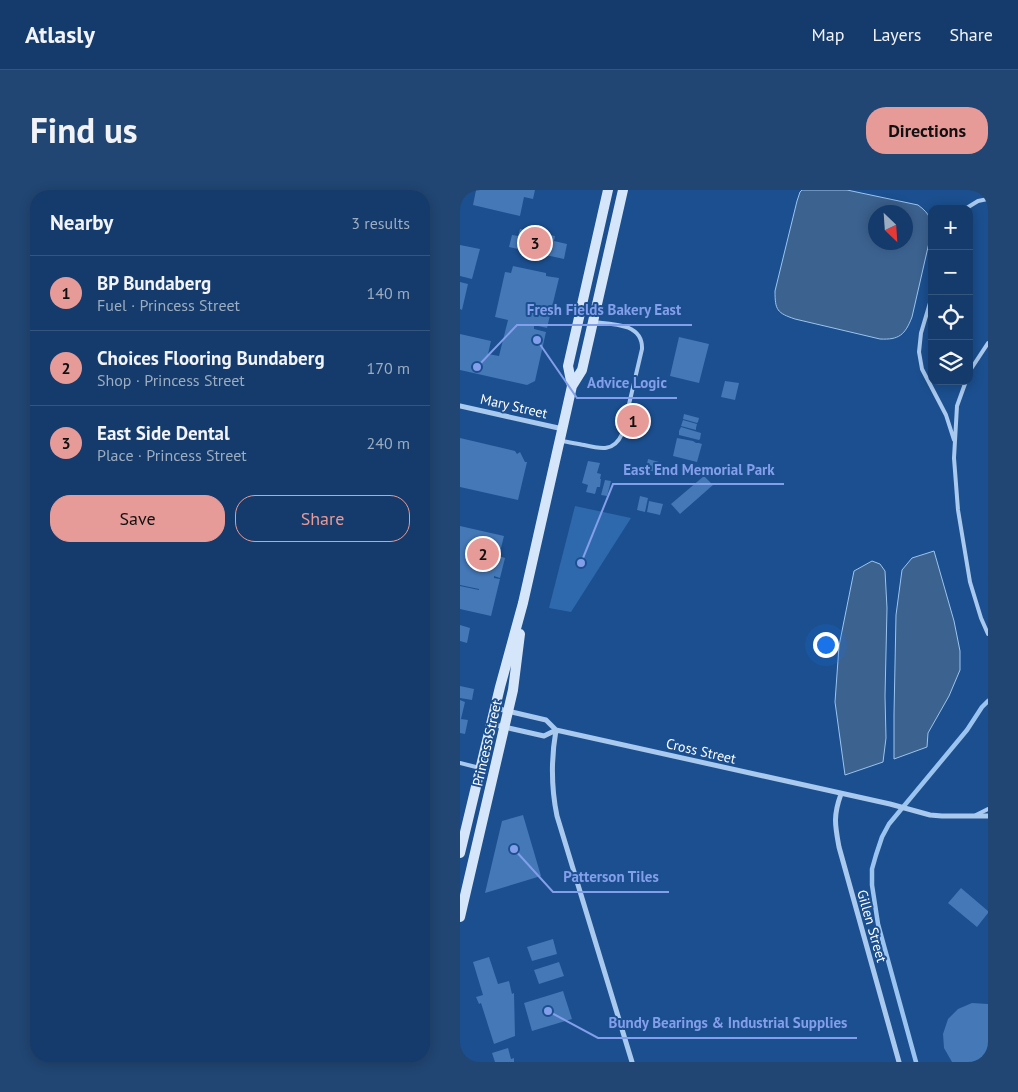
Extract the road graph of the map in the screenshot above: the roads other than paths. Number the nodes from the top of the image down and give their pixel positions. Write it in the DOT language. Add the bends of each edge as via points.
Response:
graph roads {
  1 [pos="608,190"];
  2 [pos="623,190"];
  3 [pos="988,199"];
  4 [pos="972,205"];
  5 [pos="928,309"];
  6 [pos="593,322"];
  7 [pos="988,343"];
  8 [pos="973,366"];
  9 [pos="965,385"];
  10 [pos="572,386"];
  11 [pos="460,406"];
  12 [pos="563,429"];
  13 [pos="560,440"];
  14 [pos="955,442"];
  15 [pos="524,603"];
  16 [pos="988,634"];
  17 [pos="494,708"];
  18 [pos="508,711"];
  19 [pos="490,724"];
  20 [pos="505,727"];
  21 [pos="556,730"];
  22 [pos="460,763"];
  23 [pos="480,768"];
  24 [pos="841,794"];
  25 [pos="988,810"];
  26 [pos="974,816"];
  27 [pos="988,816"];
  28 [pos="460,854"];
  29 [pos="462,904"];
  30 [pos="460,917"];
  31 [pos="632,1062"];
  32 [pos="899,1062"];
  1 -- 10 [label="main road, Princess Street" via="568,366"];
  2 -- 6 [label="main road, Princess Street"];
  3 -- 4 [label="lane"];
  5 -- 14 [label="lane" via="919,352 922,369 946,415"];
  6 -- 10 [label="main road, Princess Street" via="582,370"];
  6 -- 13 [label="lane" via="630,328 641,339 642,349 622,434 612,446 600,449"];
  7 -- 8 [label="lane"];
  9 -- 14 [label="lane" via="957,406"];
  10 -- 12 [label="main road, Princess Street"];
  11 -- 12 [label="street, Mary Street"];
  12 -- 13 [label="main road, Princess Street"];
  13 -- 15 [label="main road, Princess Street"];
  14 -- 16 [label="lane" via="958,510 970,582"];
  15 -- 17 [label="main road, Princess Street"];
  15 -- 18 [label="main road, Princess Street" via="514,690"];
  17 -- 18 [label="street, Cross Street"];
  17 -- 19 [label="main road, Princess Street"];
  18 -- 20 [label="main road, Princess Street"];
  18 -- 21 [label="street, Cross Street" via="546,720"];
  19 -- 20 [label="street, Cross Street"];
  19 -- 23 [label="main road, Princess Street"];
  20 -- 21 [label="street, Cross Street" via="544,736"];
  20 -- 29 [label="main road, Princess Street"];
  21 -- 24 [label="street, Cross Street"];
  21 -- 31 [label="street" via="552,762 557,816"];
  22 -- 23 [label="lane"];
  23 -- 28 [label="main road, Princess Street"];
  24 -- 26 [label="street, Cross Street" via="942,816"];
  24 -- 32 [label="street, Gillen Street" via="835,820 839,846"];
  25 -- 26 [label="lane"];
  26 -- 27 [label="street, Cross Street"];
  29 -- 30 [label="main road, Princess Street"];
}
